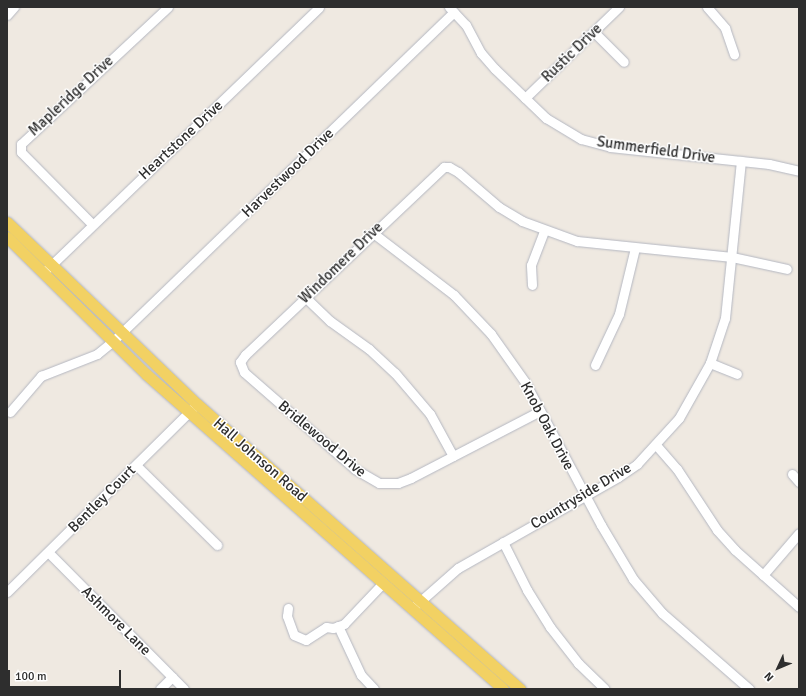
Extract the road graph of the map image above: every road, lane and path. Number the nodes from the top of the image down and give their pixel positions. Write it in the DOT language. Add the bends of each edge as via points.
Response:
graph roads {
  1 [pos="14,7"];
  2 [pos="168,7"];
  3 [pos="319,7"];
  4 [pos="619,7"];
  5 [pos="707,7"];
  6 [pos="452,10"];
  7 [pos="7,15"];
  8 [pos="594,32"];
  9 [pos="734,54"];
  10 [pos="624,62"];
  11 [pos="525,98"];
  12 [pos="741,161"];
  13 [pos="799,171"];
  14 [pos="7,222"];
  15 [pos="92,224"];
  16 [pos="544,231"];
  17 [pos="373,233"];
  18 [pos="7,237"];
  19 [pos="634,248"];
  20 [pos="732,257"];
  21 [pos="47,269"];
  22 [pos="787,269"];
  23 [pos="532,285"];
  24 [pos="305,297"];
  25 [pos="120,332"];
  26 [pos="112,342"];
  27 [pos="710,363"];
  28 [pos="595,364"];
  29 [pos="242,369"];
  30 [pos="737,374"];
  31 [pos="193,408"];
  32 [pos="540,411"];
  33 [pos="10,412"];
  34 [pos="656,445"];
  35 [pos="453,456"];
  36 [pos="136,465"];
  37 [pos="792,474"];
  38 [pos="799,482"];
  39 [pos="585,496"];
  40 [pos="799,533"];
  41 [pos="503,542"];
  42 [pos="217,545"];
  43 [pos="48,552"];
  44 [pos="762,575"];
  45 [pos="383,583"];
  46 [pos="7,592"];
  47 [pos="420,600"];
  48 [pos="799,607"];
  49 [pos="288,608"];
  50 [pos="412,608"];
  51 [pos="338,626"];
  52 [pos="172,677"];
  53 [pos="160,689"];
  54 [pos="184,689"];
  55 [pos="374,689"];
  56 [pos="503,689"];
  57 [pos="520,689"];
  58 [pos="605,689"];
  59 [pos="749,689"];
  1 -- 7 [label="street"];
  2 -- 15 [label="street, Mapleridge Drive" via="20,144 21,152"];
  3 -- 15 [label="street, Heartstone Drive"];
  4 -- 8 [label="street, Rustic Drive"];
  5 -- 9 [label="street" via="725,28"];
  6 -- 11 [label="street, Summerfield Drive" via="466,25 481,53"];
  6 -- 25 [label="street, Harvestwood Drive"];
  8 -- 10 [label="street"];
  8 -- 11 [label="street, Rustic Drive"];
  11 -- 12 [label="street, Summerfield Drive" via="546,118 581,139 610,147"];
  12 -- 13 [label="street, Summerfield Drive"];
  12 -- 20 [label="street, Countryside Drive"];
  14 -- 21 [label="main road, Hall Johnson Road"];
  15 -- 21 [label="street, Heartstone Drive"];
  16 -- 17 [label="street, Windomere Drive" via="499,207 451,167 438,170"];
  16 -- 19 [label="street" via="577,241"];
  16 -- 23 [label="street" via="531,265"];
  17 -- 24 [label="street, Windomere Drive"];
  17 -- 32 [label="street, Knob Oak Drive" via="432,277 473,314 504,351"];
  18 -- 21 [label="main road, Hall Johnson Road"];
  19 -- 20 [label="street"];
  19 -- 28 [label="street" via="619,314"];
  20 -- 22 [label="street"];
  20 -- 27 [label="street, Countryside Drive" via="726,318"];
  21 -- 25 [label="main road, Hall Johnson Road"];
  21 -- 26 [label="main road, Hall Johnson Road"];
  24 -- 29 [label="street, Windomere Drive" via="245,355 240,362"];
  24 -- 35 [label="street" via="330,321 369,349 395,372 430,414"];
  25 -- 26 [label="street, Harvestwood Drive"];
  25 -- 31 [label="main road, Hall Johnson Road"];
  26 -- 31 [label="main road, Hall Johnson Road"];
  26 -- 33 [label="street, Harvestwood Drive" via="97,354 41,376"];
  27 -- 30 [label="street"];
  27 -- 34 [label="street, Countryside Drive" via="680,418"];
  29 -- 35 [label="street, Bridlewood Drive" via="355,470 373,481 398,483"];
  31 -- 36 [label="street, Bentley Court"];
  31 -- 45 [label="main road, Hall Johnson Road"];
  31 -- 47 [label="main road, Hall Johnson Road"];
  32 -- 35 [label="street, Bridlewood Drive"];
  32 -- 39 [label="street, Knob Oak Drive"];
  34 -- 39 [label="street, Countryside Drive" via="618,477"];
  34 -- 44 [label="street" via="677,469 717,530"];
  36 -- 42 [label="street"];
  36 -- 43 [label="street, Bentley Court"];
  37 -- 38 [label="street"];
  39 -- 41 [label="street, Countryside Drive"];
  39 -- 59 [label="street, Knob Oak Drive" via="641,590 662,613"];
  40 -- 44 [label="street"];
  41 -- 47 [label="street, Countryside Drive" via="458,568"];
  41 -- 58 [label="street" via="526,590 550,627 578,663"];
  43 -- 46 [label="street, Bentley Court"];
  43 -- 52 [label="street, Ashmore Lane"];
  44 -- 48 [label="street"];
  45 -- 50 [label="main road, Hall Johnson Road"];
  45 -- 51 [label="street" via="344,624"];
  47 -- 50 [label="street, Countryside Drive"];
  47 -- 57 [label="main road, Hall Johnson Road"];
  49 -- 51 [label="street" via="289,623 294,635 299,639 306,640 326,627"];
  50 -- 56 [label="main road, Hall Johnson Road"];
  51 -- 55 [label="street" via="361,675"];
  52 -- 53 [label="street"];
  52 -- 54 [label="street, Ashmore Lane"];
}
